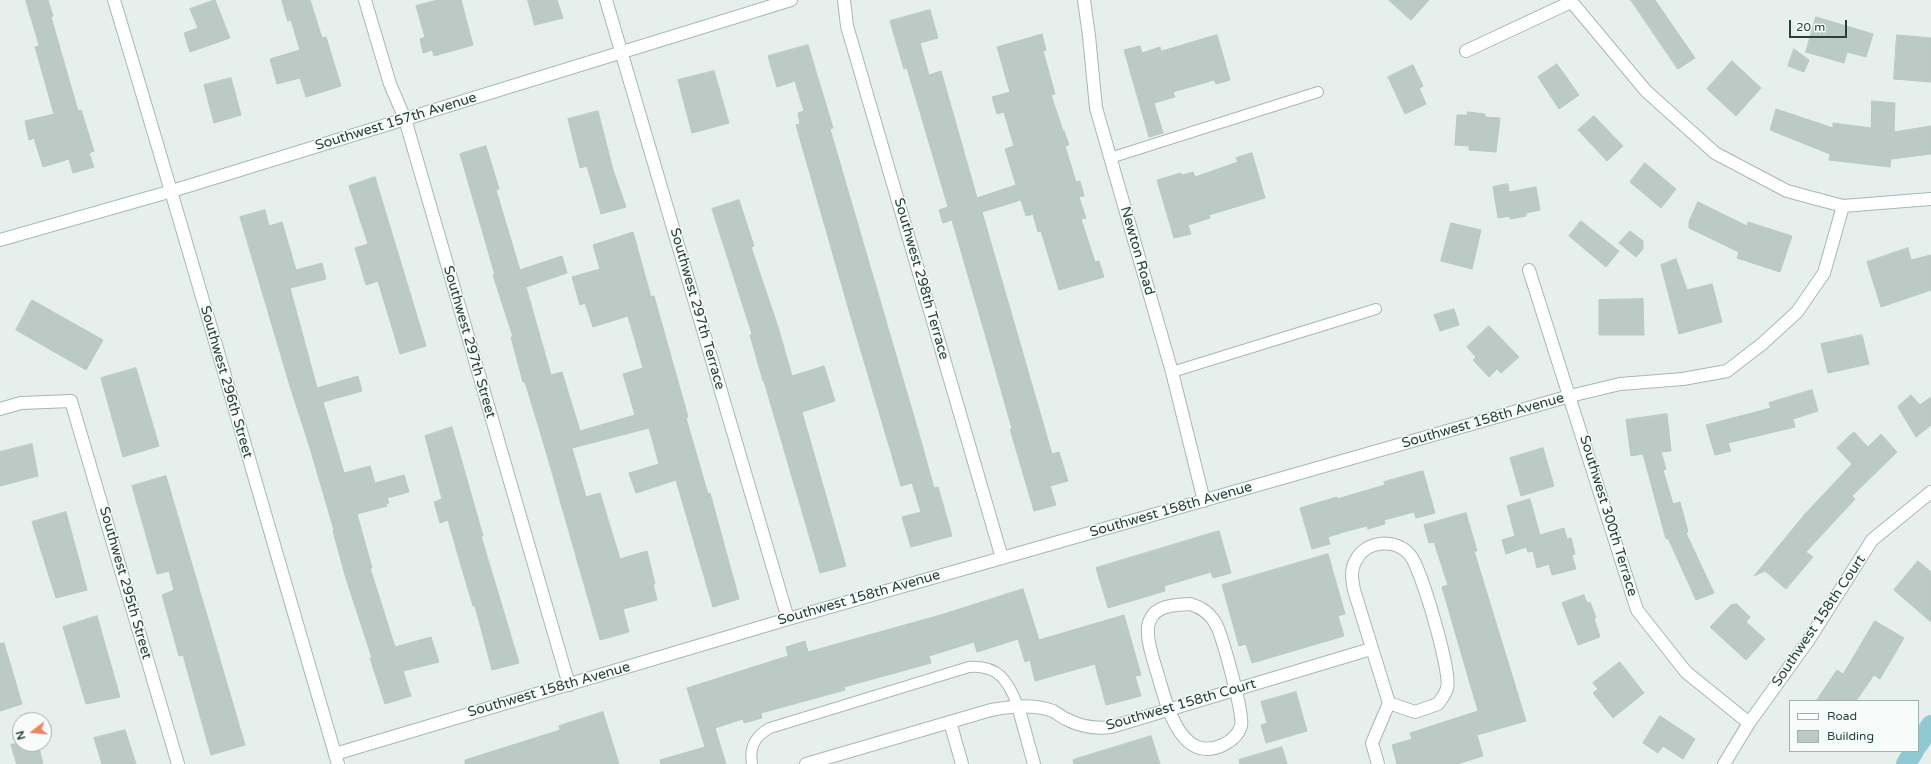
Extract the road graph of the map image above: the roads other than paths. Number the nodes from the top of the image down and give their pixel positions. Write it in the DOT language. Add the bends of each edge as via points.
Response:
graph roads {
  1 [pos="114,0"];
  2 [pos="365,0"];
  3 [pos="606,0"];
  4 [pos="791,0"];
  5 [pos="844,0"];
  6 [pos="1084,0"];
  7 [pos="1570,1"];
  8 [pos="1466,51"];
  9 [pos="622,53"];
  10 [pos="1318,92"];
  11 [pos="405,119"];
  12 [pos="1110,158"];
  13 [pos="172,191"];
  14 [pos="1931,199"];
  15 [pos="1843,206"];
  16 [pos="0,240"];
  17 [pos="1529,270"];
  18 [pos="1376,309"];
  19 [pos="1172,372"];
  20 [pos="1570,396"];
  21 [pos="0,409"];
  22 [pos="1931,492"];
  23 [pos="1204,500"];
  24 [pos="1002,558"];
  25 [pos="788,619"];
  26 [pos="1371,650"];
  27 [pos="570,685"];
  28 [pos="1236,690"];
  29 [pos="1389,703"];
  30 [pos="1018,706"];
  31 [pos="1168,708"];
  32 [pos="950,722"];
  33 [pos="1749,723"];
  34 [pos="336,759"];
  35 [pos="822,762"];
  36 [pos="178,764"];
  37 [pos="752,764"];
  38 [pos="806,764"];
  39 [pos="962,764"];
  40 [pos="1034,764"];
  41 [pos="1378,764"];
  42 [pos="1724,764"];
  1 -- 13 [label="street, Southwest 296th Street"];
  2 -- 11 [label="street, Southwest 297th Street" via="390,84"];
  3 -- 9 [label="street, Southwest 297th Terrace"];
  4 -- 9 [label="street, Southwest 157th Avenue"];
  5 -- 24 [label="street, Southwest 298th Terrace" via="847,26"];
  6 -- 12 [label="street, Newton Road" via="1096,108"];
  7 -- 8 [label="street"];
  7 -- 15 [label="street" via="1646,91 1715,153 1788,191"];
  9 -- 11 [label="street, Southwest 157th Avenue"];
  9 -- 25 [label="street, Southwest 297th Terrace"];
  10 -- 12 [label="lane"];
  11 -- 13 [label="street, Southwest 157th Avenue"];
  11 -- 27 [label="street, Southwest 297th Street"];
  12 -- 19 [label="street, Newton Road"];
  13 -- 16 [label="street, Southwest 157th Avenue"];
  13 -- 34 [label="street, Southwest 296th Street"];
  14 -- 15 [label="street"];
  15 -- 20 [label="street, Southwest 158th Avenue" via="1824,273 1802,305 1762,344 1727,371 1683,379 1620,384"];
  17 -- 20 [label="street, Southwest 300th Terrace"];
  18 -- 19 [label="lane"];
  19 -- 23 [label="street, Newton Road"];
  20 -- 23 [label="street, Southwest 158th Avenue"];
  20 -- 33 [label="street, Southwest 300th Terrace" via="1637,610 1686,672"];
  21 -- 36 [label="street, Southwest 295th Street" via="21,403 71,401"];
  22 -- 33 [label="street, Southwest 158th Court" via="1872,540 1808,641"];
  23 -- 24 [label="street, Southwest 158th Avenue"];
  24 -- 25 [label="street, Southwest 158th Avenue"];
  25 -- 27 [label="street, Southwest 158th Avenue"];
  26 -- 28 [label="street, Southwest 158th Court"];
  26 -- 29 [label="street"];
  26 -- 29 [label="street" via="1354,590 1352,573 1356,560 1364,550 1376,544 1388,543 1400,546 1410,555 1420,571 1447,668 1448,688 1438,704 1415,712"];
  27 -- 34 [label="street, Southwest 158th Avenue"];
  28 -- 31 [label="street, Southwest 158th Court"];
  28 -- 31 [label="street" via="1241,726 1233,739 1216,749 1198,750 1183,740 1174,726"];
  28 -- 31 [label="street" via="1217,625 1201,607 1190,604 1175,605 1157,610 1149,620 1148,633"];
  29 -- 41 [label="street" via="1372,743"];
  30 -- 31 [label="street, Southwest 158th Court" via="1041,708 1078,725 1091,728 1120,724"];
  30 -- 32 [label="street, Southwest 158th Court" via="991,710"];
  30 -- 37 [label="lane" via="1011,689 1001,676 986,668 969,667 770,728 761,733 752,746"];
  30 -- 40 [label="street"];
  32 -- 35 [label="street, Southwest 158th Court"];
  32 -- 39 [label="street"];
  33 -- 42 [label="street, Southwest 158th Court"];
  35 -- 38 [label="street, Southwest 158th Court"];
}
